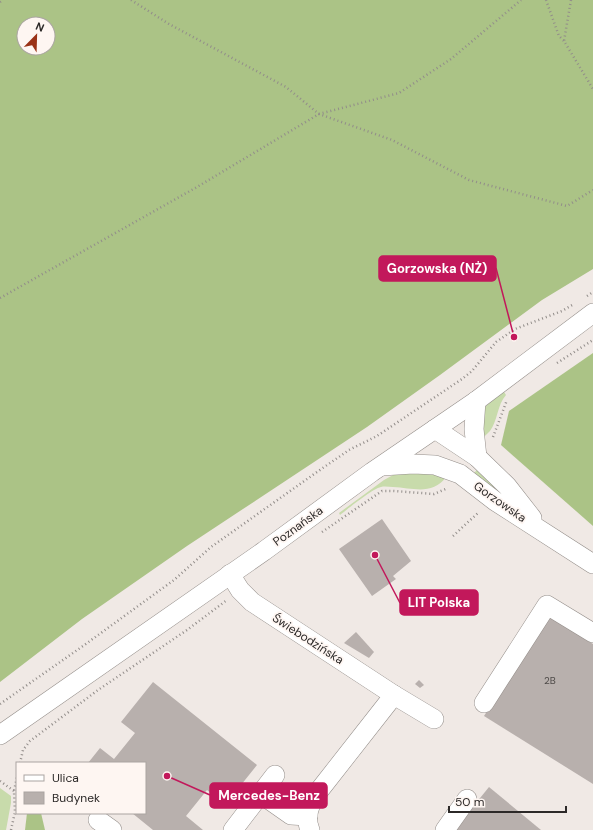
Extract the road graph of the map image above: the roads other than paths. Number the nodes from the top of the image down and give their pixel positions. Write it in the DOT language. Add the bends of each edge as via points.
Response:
graph roads {
  1 [pos="588,306"];
  2 [pos="476,401"];
  3 [pos="435,429"];
  4 [pos="477,457"];
  5 [pos="381,466"];
  6 [pos="455,479"];
  7 [pos="540,529"];
  8 [pos="593,564"];
  9 [pos="230,574"];
  10 [pos="593,633"];
  11 [pos="394,696"];
  12 [pos="484,703"];
  13 [pos="434,720"];
  14 [pos="0,735"];
  15 [pos="275,775"];
  16 [pos="261,794"];
  17 [pos="467,799"];
  18 [pos="309,823"];
  19 [pos="233,830"];
  20 [pos="445,830"];
  1 -- 2 [label="street, Poznańska"];
  2 -- 3 [label="street, Poznańska"];
  2 -- 4 [label="street" via="474,429"];
  3 -- 4 [label="street, Gorzowska"];
  3 -- 5 [label="street, Poznańska"];
  3 -- 6 [label="street, Gorzowska"];
  4 -- 7 [label="street, Gorzowska" via="507,486"];
  5 -- 6 [label="street, Gorzowska" via="435,465"];
  5 -- 9 [label="street, Poznańska"];
  6 -- 7 [label="street, Gorzowska"];
  7 -- 8 [label="street, Gorzowska"];
  9 -- 11 [label="street, Świebodzińska" via="240,590 252,602"];
  9 -- 14 [label="street, Poznańska"];
  10 -- 12 [label="street" via="547,605"];
  11 -- 13 [label="street, Świebodzińska"];
  11 -- 18 [label="street" via="311,802"];
  15 -- 16 [label="street"];
  16 -- 18 [label="street" via="291,815"];
  16 -- 19 [label="street"];
  17 -- 20 [label="street"];
}
